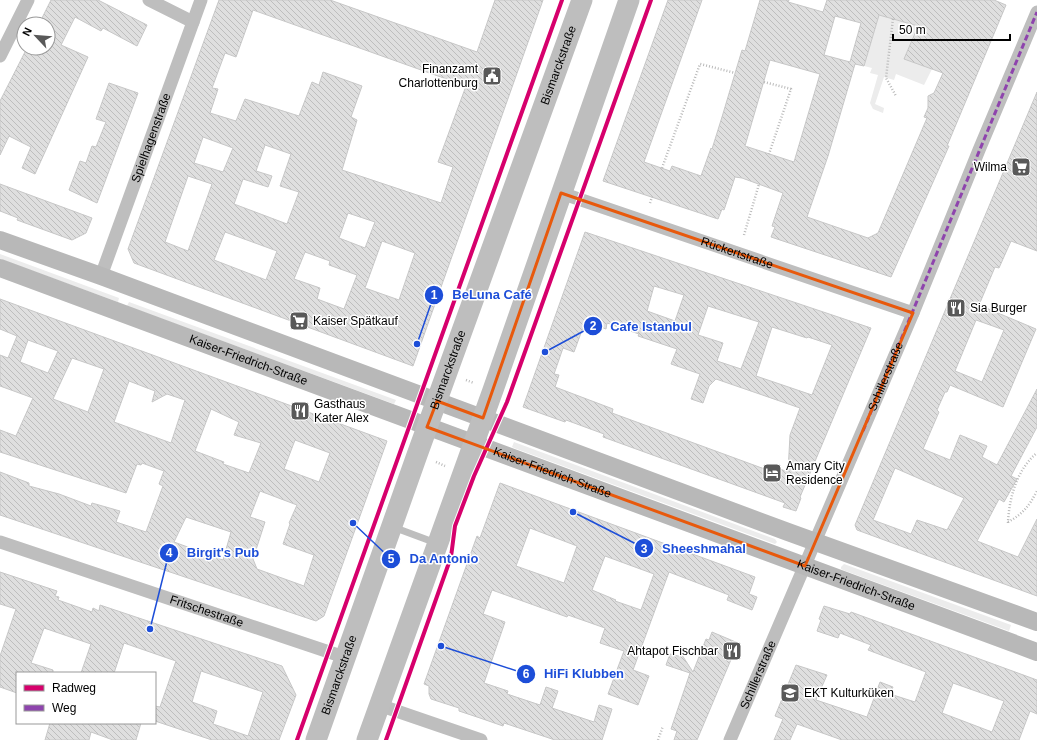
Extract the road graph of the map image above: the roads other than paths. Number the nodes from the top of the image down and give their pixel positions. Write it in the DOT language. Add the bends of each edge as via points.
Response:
graph roads {
  1 [pos="28,0"];
  2 [pos="149,0"];
  3 [pos="201,0"];
  4 [pos="582,0"];
  5 [pos="629,0"];
  6 [pos="1037,12"];
  7 [pos="193,22"];
  8 [pos="0,56"];
  9 [pos="561,193"];
  10 [pos="0,240"];
  11 [pos="0,268"];
  12 [pos="101,276"];
  13 [pos="913,313"];
  14 [pos="437,401"];
  15 [pos="483,418"];
  16 [pos="427,427"];
  17 [pos="474,443"];
  18 [pos="391,527"];
  19 [pos="0,542"];
  20 [pos="815,542"];
  21 [pos="438,544"];
  22 [pos="805,566"];
  23 [pos="1037,622"];
  24 [pos="1037,652"];
  25 [pos="344,657"];
  26 [pos="379,705"];
  27 [pos="316,740"];
  28 [pos="367,740"];
  29 [pos="481,740"];
  30 [pos="730,740"];
  1 -- 8 [label="street"];
  2 -- 7 [label="street"];
  3 -- 7 [label="street, Spielhagenstraße"];
  4 -- 14 [label="main road, Bismarckstraße"];
  5 -- 9 [label="main road"];
  6 -- 13 [label="street, Schillerstraße"];
  7 -- 12 [label="street, Spielhagenstraße"];
  9 -- 13 [label="street, Rückertstraße"];
  9 -- 15 [label="main road"];
  10 -- 12 [label="main road"];
  11 -- 16 [label="main road, Kaiser-Friedrich-Straße"];
  12 -- 14 [label="main road"];
  13 -- 20 [label="street, Schillerstraße"];
  14 -- 15 [label="main road"];
  14 -- 16 [label="main road, Bismarckstraße"];
  15 -- 17 [label="main road"];
  15 -- 20 [label="main road"];
  16 -- 17 [label="main road, Kaiser-Friedrich-Straße"];
  16 -- 18 [label="main road, Bismarckstraße"];
  17 -- 21 [label="main road"];
  17 -- 22 [label="main road, Kaiser-Friedrich-Straße"];
  18 -- 21 [label="lane"];
  18 -- 25 [label="main road, Bismarckstraße"];
  19 -- 25 [label="street, Fritschestraße"];
  20 -- 22 [label="street, Schillerstraße"];
  20 -- 23 [label="main road"];
  21 -- 26 [label="main road"];
  22 -- 24 [label="main road, Kaiser-Friedrich-Straße"];
  22 -- 30 [label="street, Schillerstraße"];
  25 -- 27 [label="main road, Bismarckstraße"];
  26 -- 28 [label="main road"];
  26 -- 29 [label="street"];
}
